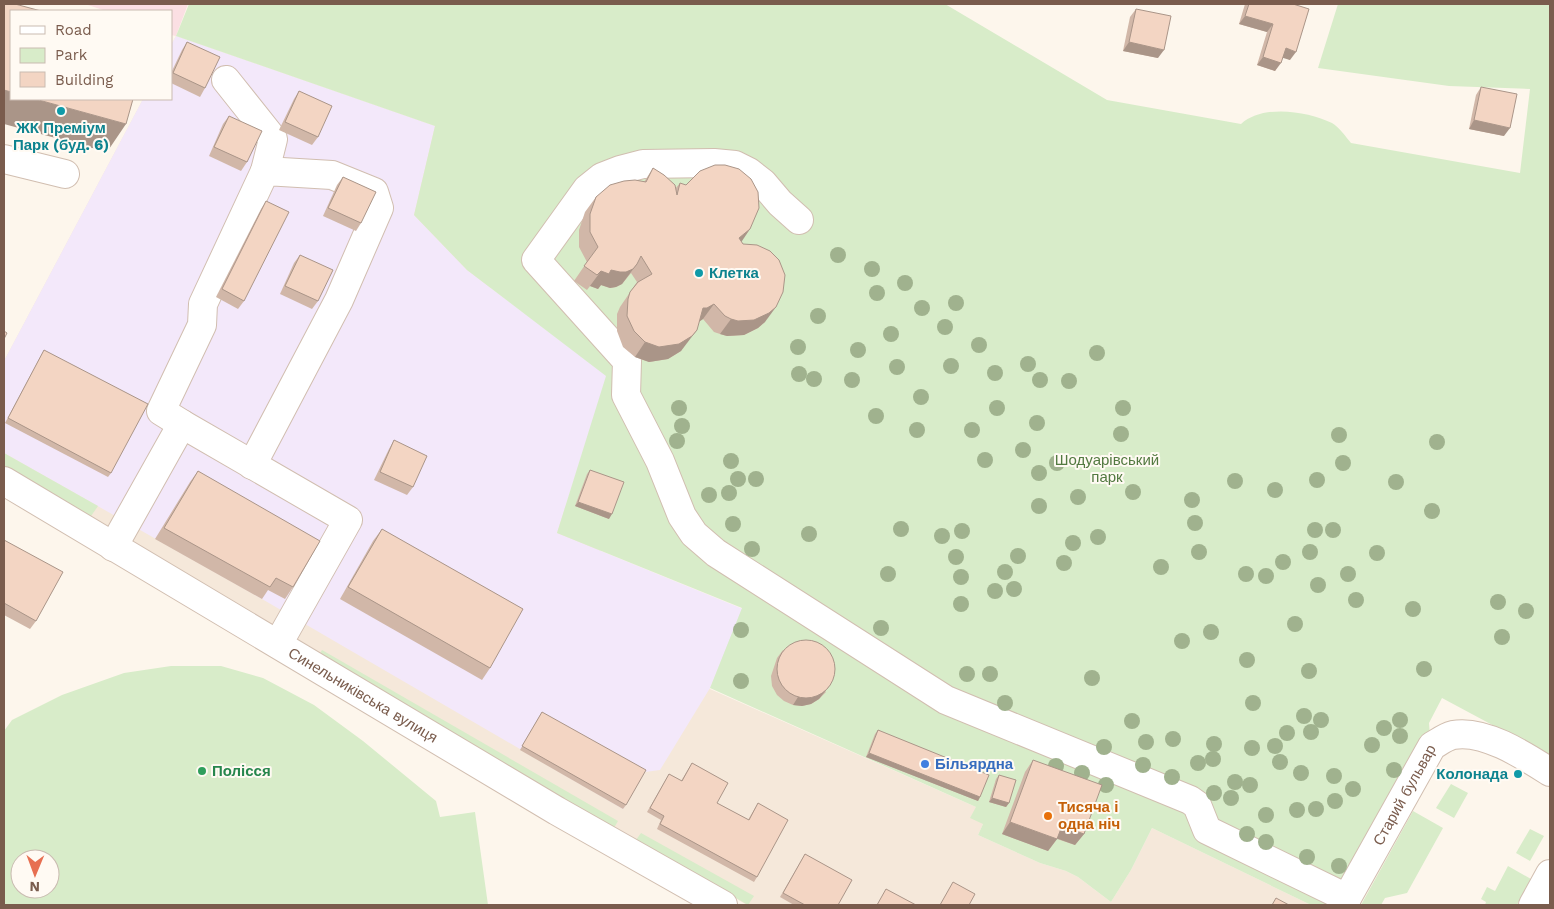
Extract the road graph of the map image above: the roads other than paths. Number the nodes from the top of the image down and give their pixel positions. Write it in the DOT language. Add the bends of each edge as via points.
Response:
graph roads {
  1 [pos="226,80"];
  2 [pos="4,159"];
  3 [pos="265,170"];
  4 [pos="65,174"];
  5 [pos="799,220"];
  6 [pos="182,424"];
  7 [pos="252,465"];
  8 [pos="4,482"];
  9 [pos="114,547"];
  10 [pos="278,644"];
  11 [pos="1550,772"];
  12 [pos="1550,874"];
  13 [pos="1345,902"];
  14 [pos="723,905"];
  15 [pos="1533,905"];
  1 -- 3 [label="street" via="273,139"];
  2 -- 4 [label="street"];
  3 -- 6 [label="street" via="203,304 202,325 161,411"];
  3 -- 7 [label="street" via="332,175 374,192 379,208 339,300"];
  5 -- 13 [label="street" via="763,183 735,165 643,164 602,177 587,189 536,260 627,361 626,395 660,462 682,516 694,534 716,553 946,700 1190,800 1197,805 1207,830"];
  6 -- 7 [label="street"];
  6 -- 9 [label="street"];
  7 -- 10 [label="street" via="348,520"];
  8 -- 9 [label="street, Синельниківська вулиця"];
  9 -- 10 [label="street, Синельниківська вулиця"];
  10 -- 14 [label="street, Синельниківська вулиця" via="557,811"];
  11 -- 13 [label="street, Старий бульвар" via="1490,739 1472,734 1453,735 1441,740 1432,746"];
  12 -- 15 [label="street"];
}
